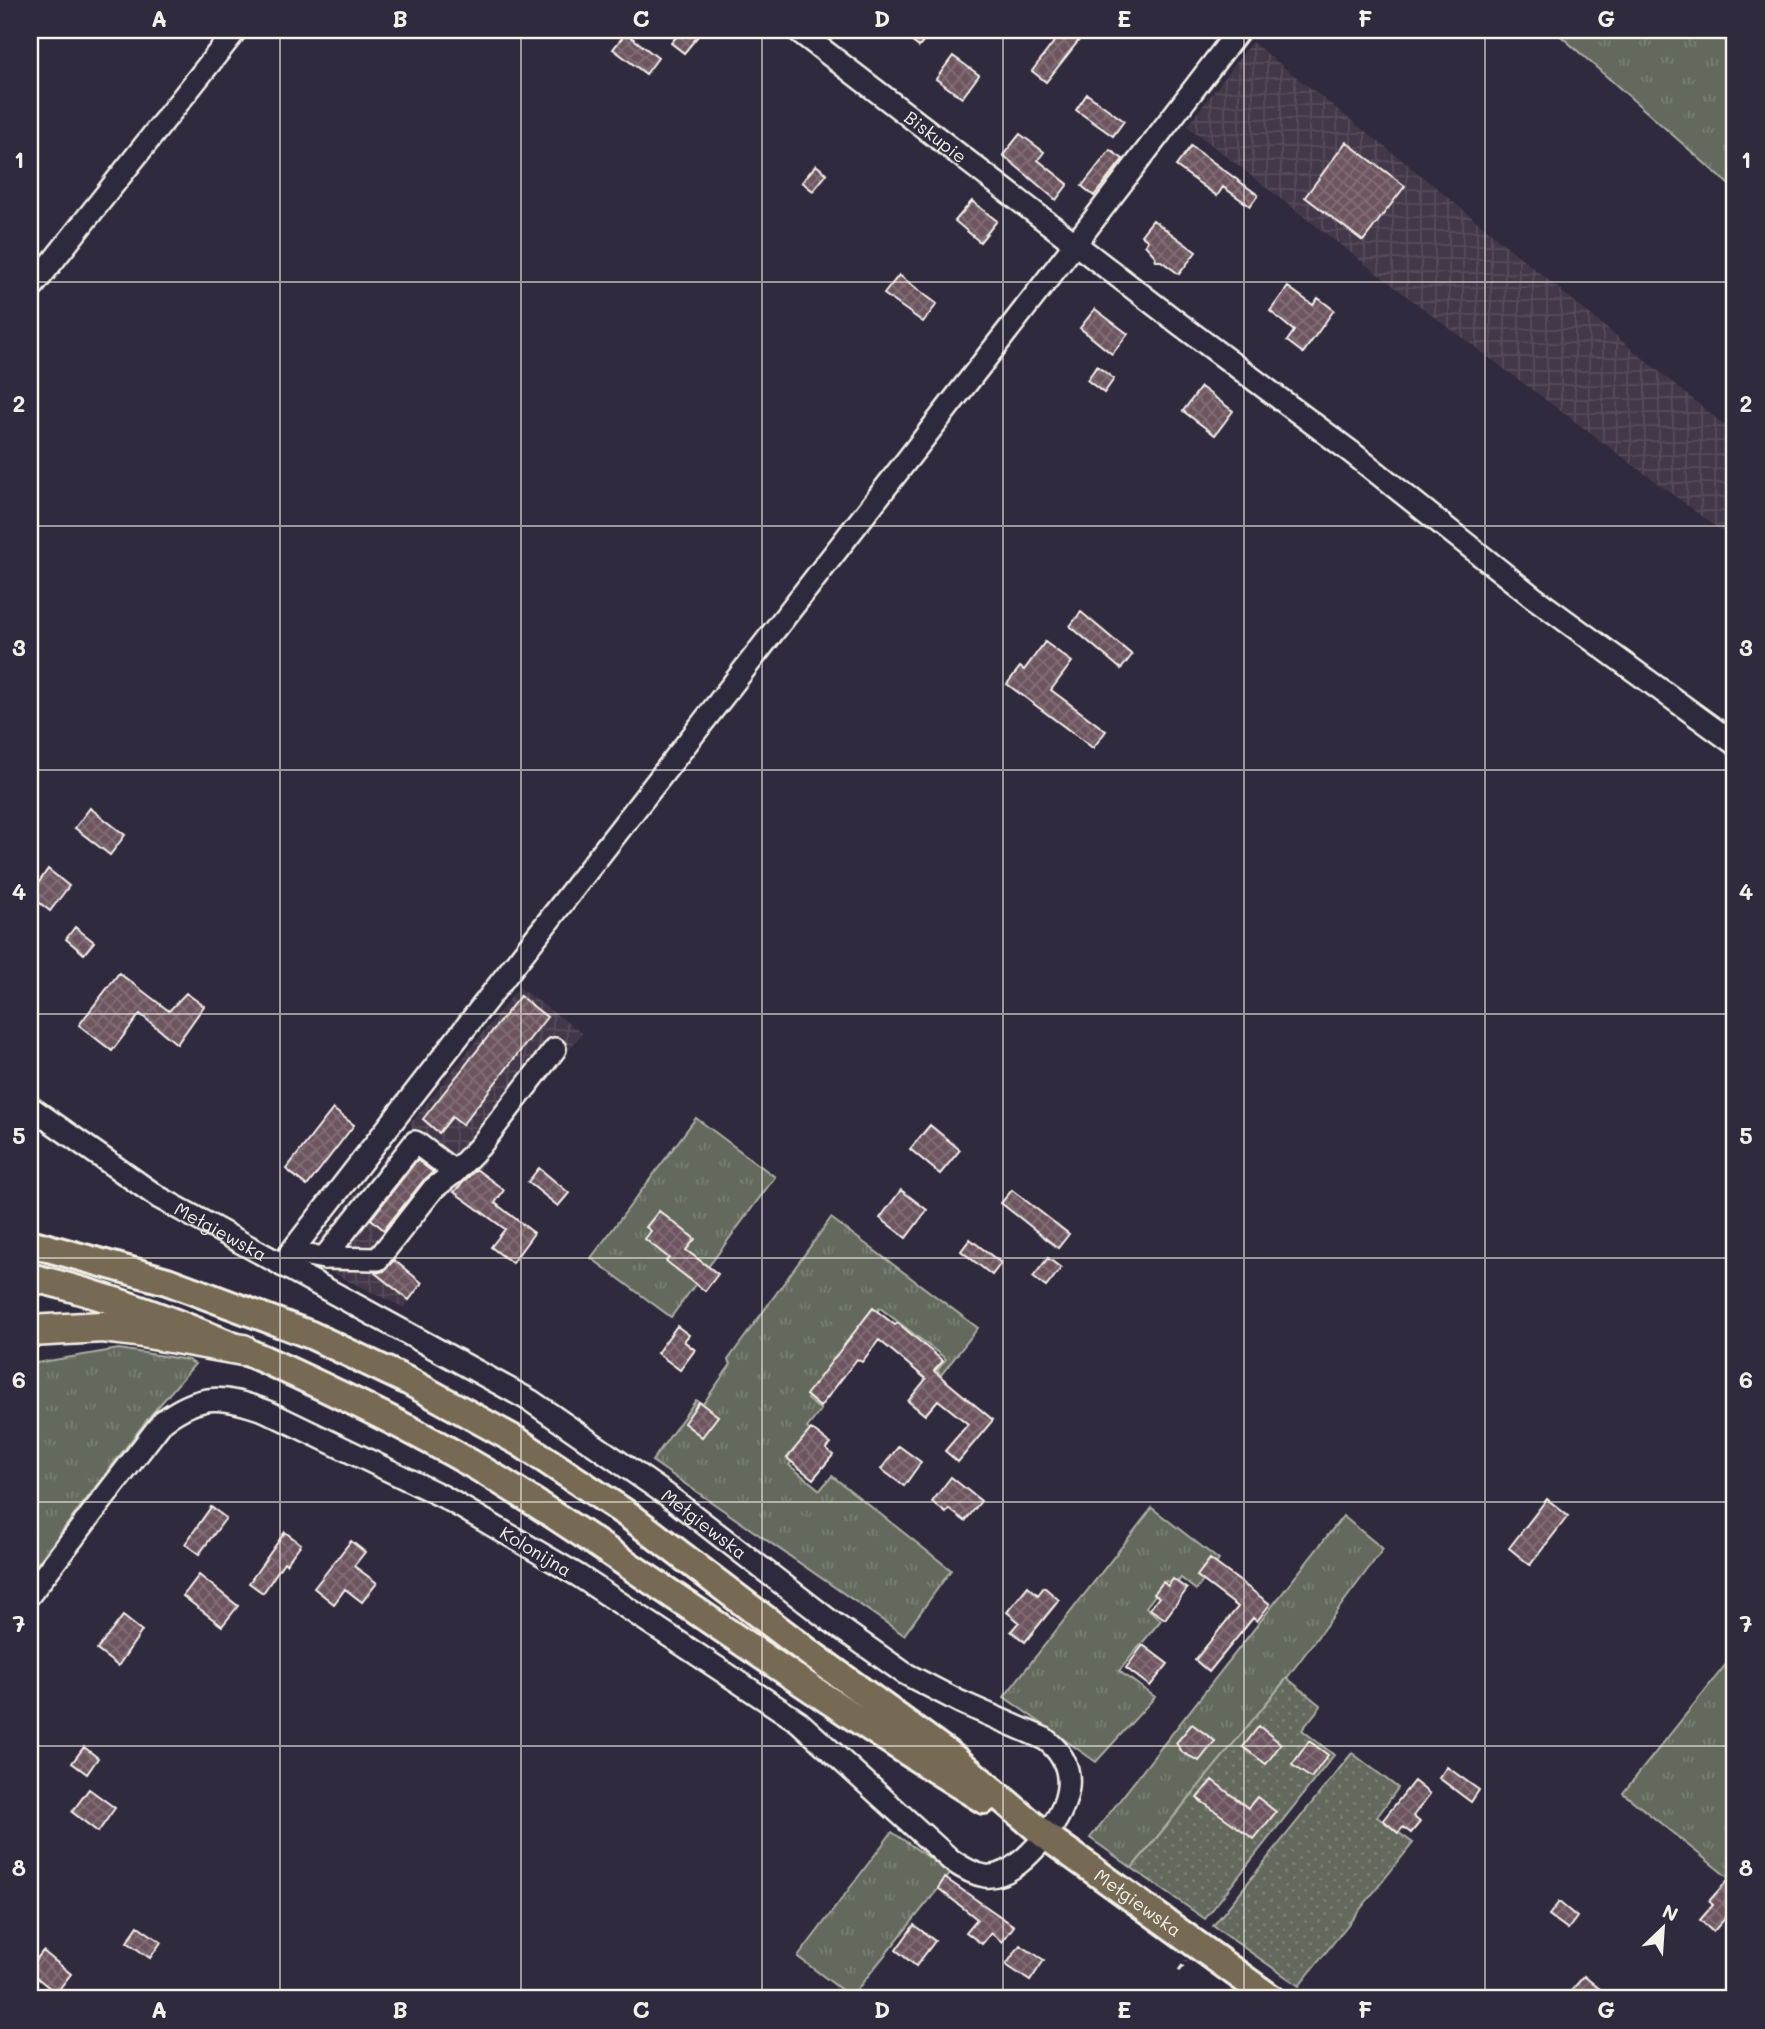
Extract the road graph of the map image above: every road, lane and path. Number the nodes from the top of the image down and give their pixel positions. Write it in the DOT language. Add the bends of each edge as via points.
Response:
graph roads {
  1 [pos="236,30"];
  2 [pos="797,30"];
  3 [pos="1239,30"];
  4 [pos="1075,244"];
  5 [pos="30,290"];
  6 [pos="1735,744"];
  7 [pos="555,1049"];
  8 [pos="30,1107"];
  9 [pos="455,1172"];
  10 [pos="30,1243"];
  11 [pos="324,1258"];
  12 [pos="287,1259"];
  13 [pos="30,1277"];
  14 [pos="30,1331"];
  15 [pos="243,1350"];
  16 [pos="30,1594"];
  17 [pos="1046,1836"];
  18 [pos="1272,1999"];
  1 -- 5 [label="street"];
  2 -- 4 [label="street, Biskupie"];
  3 -- 4 [label="street"];
  4 -- 6 [label="street, Biskupie" via="1351,452 1533,597"];
  4 -- 12 [label="street"];
  7 -- 9 [label="street" via="481,1146"];
  8 -- 12 [label="street, Mełgiewska" via="158,1197 220,1233"];
  9 -- 11 [label="street" via="433,1189 377,1259"];
  9 -- 11 [label="street" via="415,1142"];
  10 -- 17 [label="main road" via="132,1270 267,1317 386,1369 492,1426 627,1514 956,1759"];
  11 -- 12 [label="street"];
  12 -- 17 [label="street, Mełgiewska" via="555,1416 667,1494 789,1591 904,1673 1045,1739 1062,1759 1069,1785 1062,1812"];
  13 -- 15 [label="main road" via="125,1303"];
  14 -- 15 [label="highway" via="103,1327"];
  15 -- 17 [label="main road" via="370,1409 489,1474 883,1737"];
  16 -- 17 [label="street, Kolonijna" via="163,1422 196,1401 237,1401 444,1497 579,1576 799,1722 969,1872 1000,1874 1025,1859"];
  17 -- 18 [label="main road, Mełgiewska"];
}
